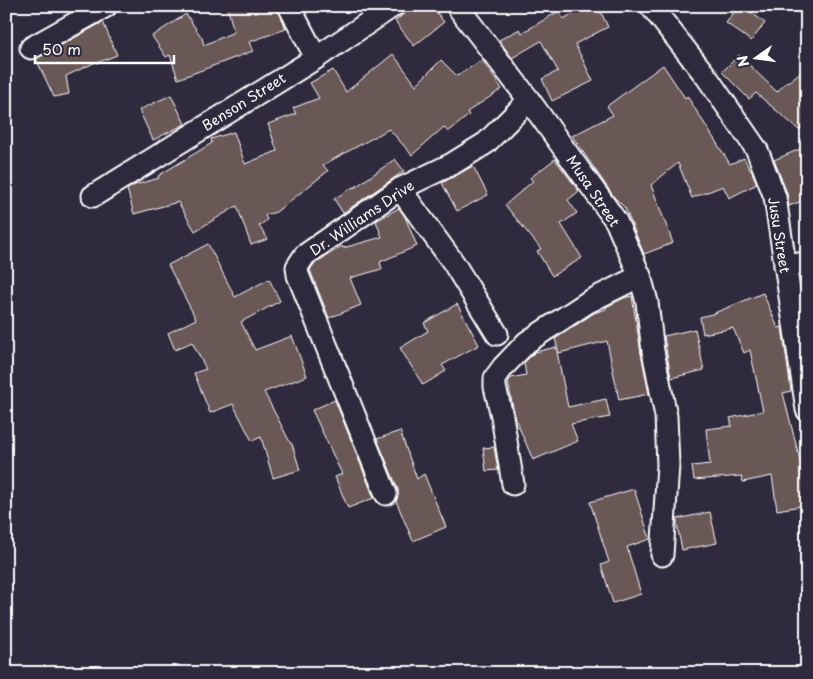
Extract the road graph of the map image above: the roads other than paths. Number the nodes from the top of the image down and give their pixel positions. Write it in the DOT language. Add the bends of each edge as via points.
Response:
graph roads {
  1 [pos="106,6"];
  2 [pos="289,6"];
  3 [pos="393,6"];
  4 [pos="457,6"];
  5 [pos="650,6"];
  6 [pos="31,48"];
  7 [pos="316,58"];
  8 [pos="529,100"];
  9 [pos="400,190"];
  10 [pos="93,196"];
  11 [pos="807,263"];
  12 [pos="785,266"];
  13 [pos="640,276"];
  14 [pos="497,334"];
  15 [pos="807,410"];
  16 [pos="513,484"];
  17 [pos="386,494"];
  18 [pos="662,555"];
  1 -- 6 [label="street"];
  2 -- 7 [label="street"];
  3 -- 7 [label="street, Benson Street"];
  4 -- 8 [label="street, Musa Street"];
  5 -- 12 [label="street, Jusu Street" via="706,76 757,150 775,197"];
  7 -- 10 [label="street, Benson Street"];
  8 -- 9 [label="street, Dr. Williams Drive" via="486,143"];
  8 -- 13 [label="street, Musa Street" via="616,220"];
  9 -- 14 [label="street" via="453,262"];
  9 -- 17 [label="street, Dr. Williams Drive" via="305,255 296,267"];
  11 -- 12 [label="street"];
  12 -- 15 [label="street, Jusu Street"];
  13 -- 16 [label="street" via="588,302 527,342 495,378"];
  13 -- 18 [label="street, Musa Street" via="666,416 668,465"];
}
